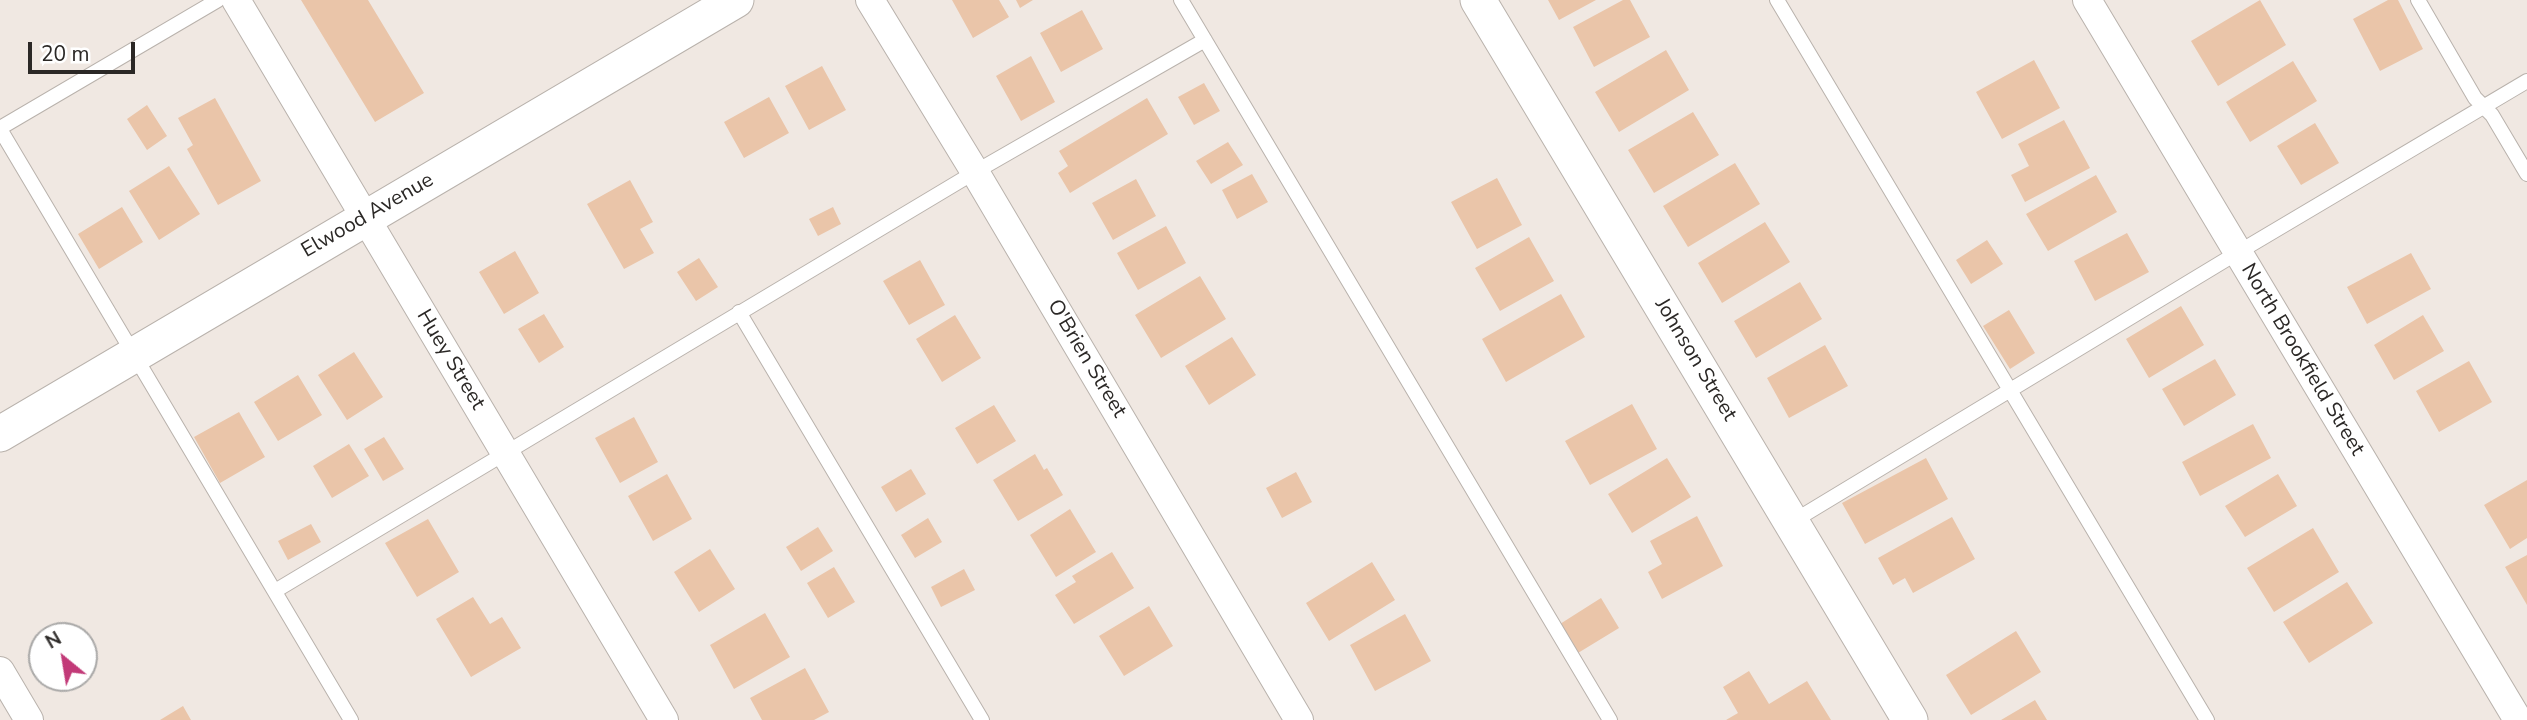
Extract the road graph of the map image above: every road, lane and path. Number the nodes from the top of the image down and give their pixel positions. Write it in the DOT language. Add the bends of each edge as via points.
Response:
graph roads {
  1 [pos="218,0"];
  2 [pos="236,0"];
  3 [pos="737,0"];
  4 [pos="870,0"];
  5 [pos="1181,0"];
  6 [pos="1478,0"];
  7 [pos="1777,0"];
  8 [pos="2087,0"];
  9 [pos="2418,0"];
  10 [pos="1205,40"];
  11 [pos="2527,81"];
  12 [pos="2483,107"];
  13 [pos="0,129"];
  14 [pos="975,172"];
  15 [pos="2527,174"];
  16 [pos="365,218"];
  17 [pos="2237,253"];
  18 [pos="739,312"];
  19 [pos="134,354"];
  20 [pos="2010,392"];
  21 [pos="0,434"];
  22 [pos="504,453"];
  23 [pos="1792,522"];
  24 [pos="275,591"];
  25 [pos="0,671"];
  26 [pos="29,720"];
  27 [pos="351,720"];
  28 [pos="664,720"];
  29 [pos="982,720"];
  30 [pos="1299,720"];
  31 [pos="1610,720"];
  32 [pos="1910,720"];
  33 [pos="2207,720"];
  34 [pos="2518,720"];
  1 -- 13 [label="lane"];
  2 -- 16 [label="street, Huey Street"];
  3 -- 16 [label="street, Elwood Avenue"];
  4 -- 14 [label="street, O'Brien Street"];
  5 -- 10 [label="lane"];
  6 -- 23 [label="street, Johnson Street"];
  7 -- 20 [label="lane"];
  8 -- 17 [label="street, North Brookfield Street"];
  9 -- 12 [label="lane"];
  10 -- 14 [label="lane"];
  10 -- 31 [label="lane"];
  11 -- 12 [label="lane"];
  12 -- 15 [label="lane"];
  12 -- 17 [label="lane"];
  13 -- 19 [label="lane"];
  14 -- 18 [label="lane"];
  14 -- 30 [label="street, O'Brien Street"];
  16 -- 19 [label="street, Elwood Avenue"];
  16 -- 22 [label="street, Huey Street"];
  17 -- 20 [label="lane"];
  17 -- 34 [label="street, North Brookfield Street"];
  18 -- 22 [label="lane"];
  18 -- 29 [label="lane"];
  19 -- 21 [label="street, Elwood Avenue"];
  19 -- 24 [label="lane"];
  20 -- 23 [label="lane"];
  20 -- 33 [label="lane"];
  22 -- 24 [label="lane"];
  22 -- 28 [label="street, Huey Street"];
  23 -- 32 [label="street, Johnson Street"];
  24 -- 27 [label="lane"];
  25 -- 26 [label="street"];
}
